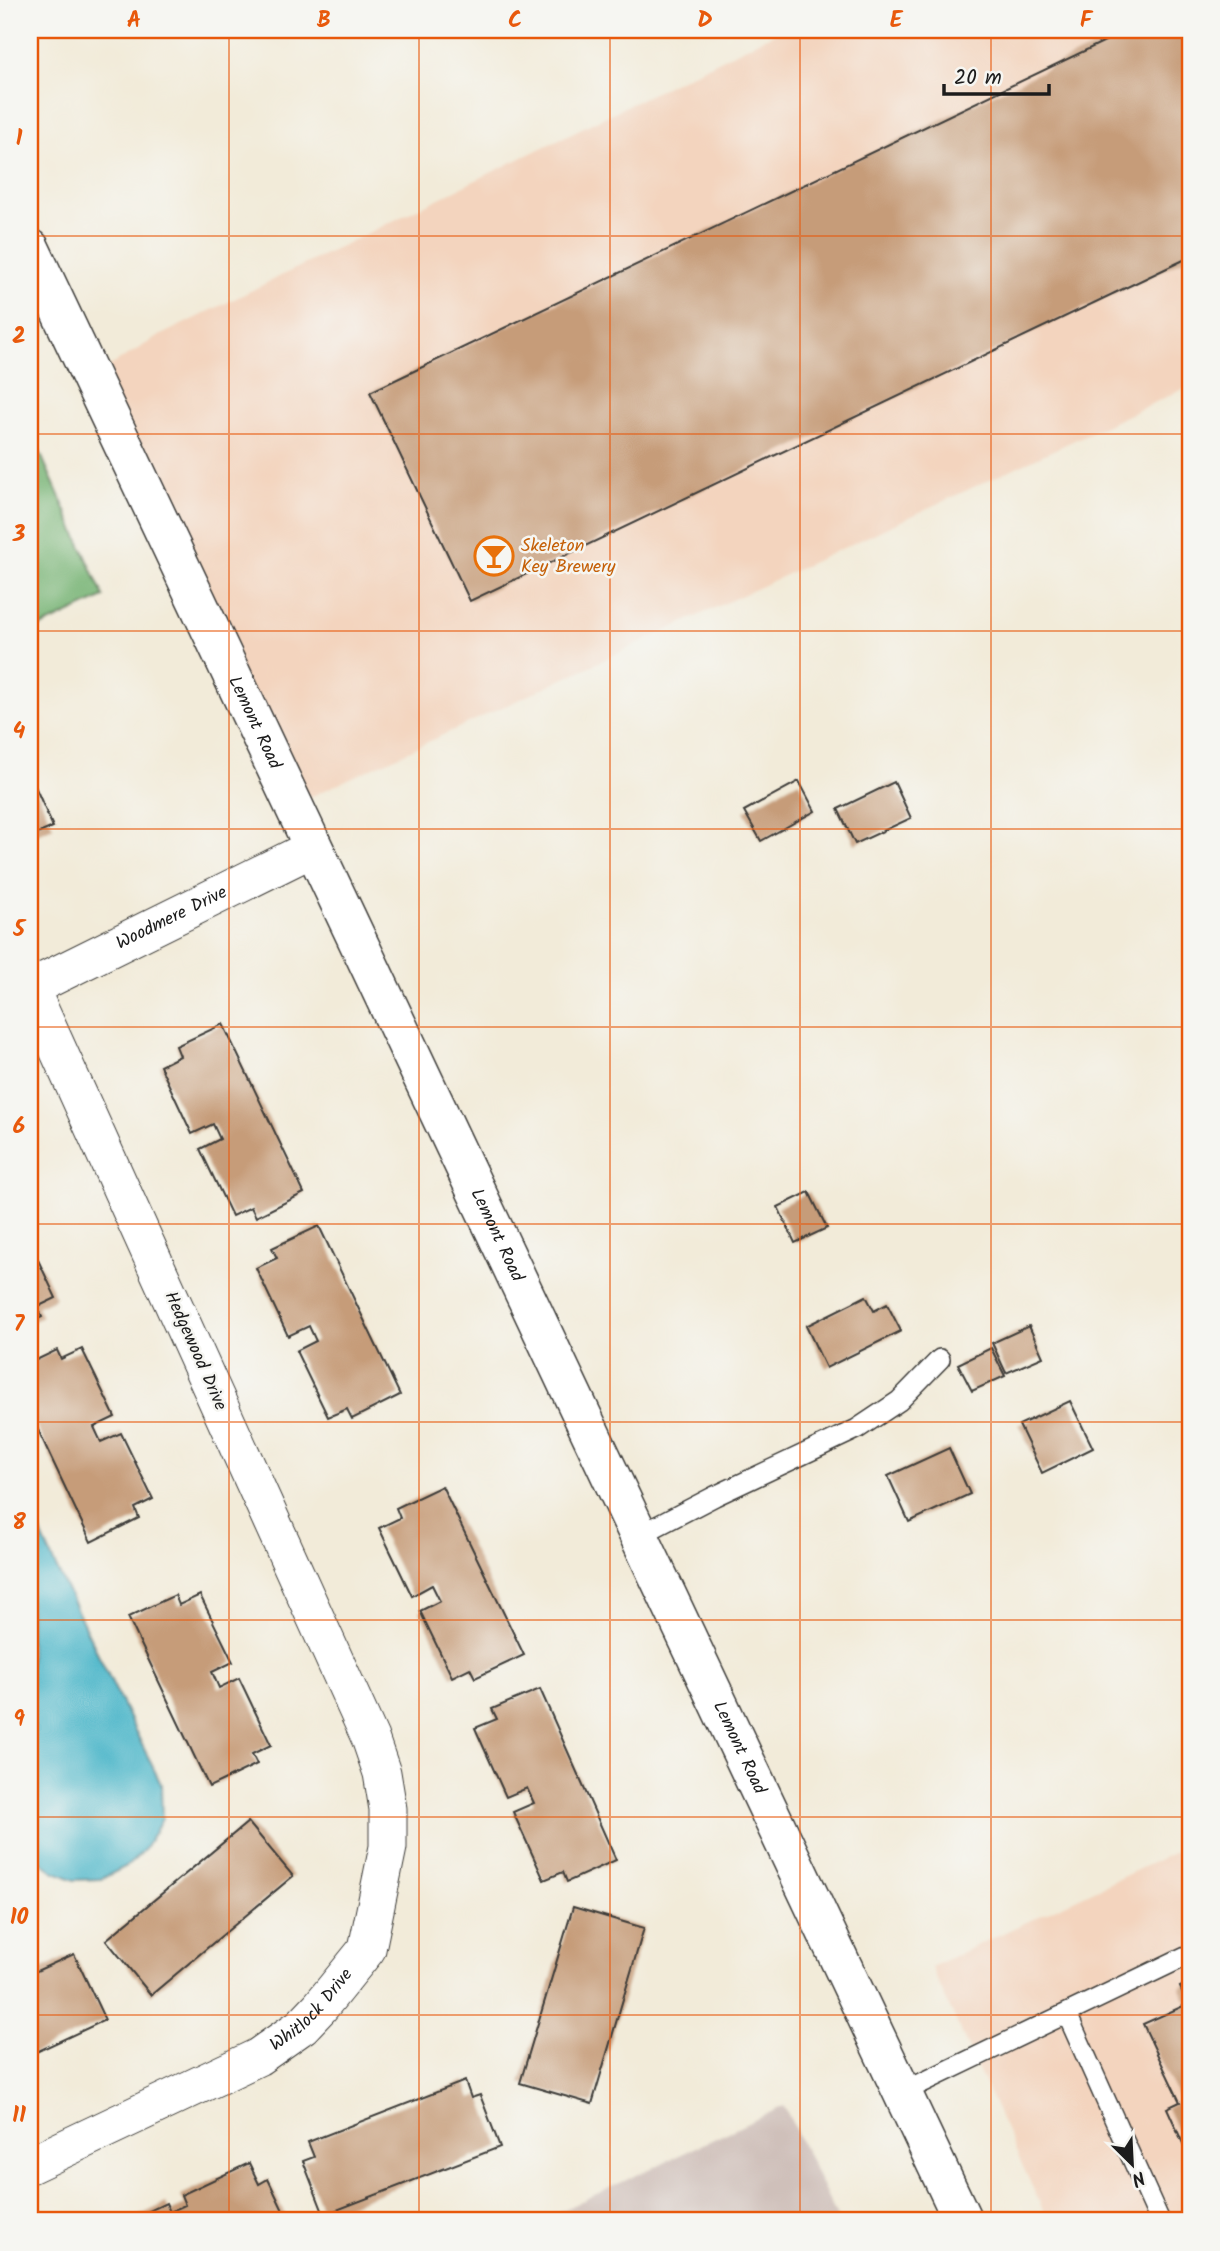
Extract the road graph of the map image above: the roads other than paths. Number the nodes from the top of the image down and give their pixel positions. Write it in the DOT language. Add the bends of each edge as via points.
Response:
graph roads {
  1 [pos="30,248"];
  2 [pos="313,848"];
  3 [pos="30,987"];
  4 [pos="940,1359"];
  5 [pos="638,1536"];
  6 [pos="360,1715"];
  7 [pos="1190,1954"];
  8 [pos="1067,2014"];
  9 [pos="901,2093"];
  10 [pos="30,2165"];
  11 [pos="963,2221"];
  12 [pos="1160,2221"];
  1 -- 2 [label="main road, Lemont Road"];
  2 -- 3 [label="street, Woodmere Drive"];
  2 -- 5 [label="main road, Lemont Road"];
  3 -- 6 [label="street, Hedgewood Drive"];
  4 -- 5 [label="lane" via="899,1401 857,1429"];
  5 -- 9 [label="main road, Lemont Road"];
  6 -- 10 [label="street, Whitlock Drive" via="382,1773 388,1809 388,1847 367,1950 302,2026 258,2057"];
  7 -- 8 [label="lane"];
  8 -- 9 [label="lane"];
  8 -- 12 [label="lane"];
  9 -- 11 [label="main road, Lemont Road"];
}
